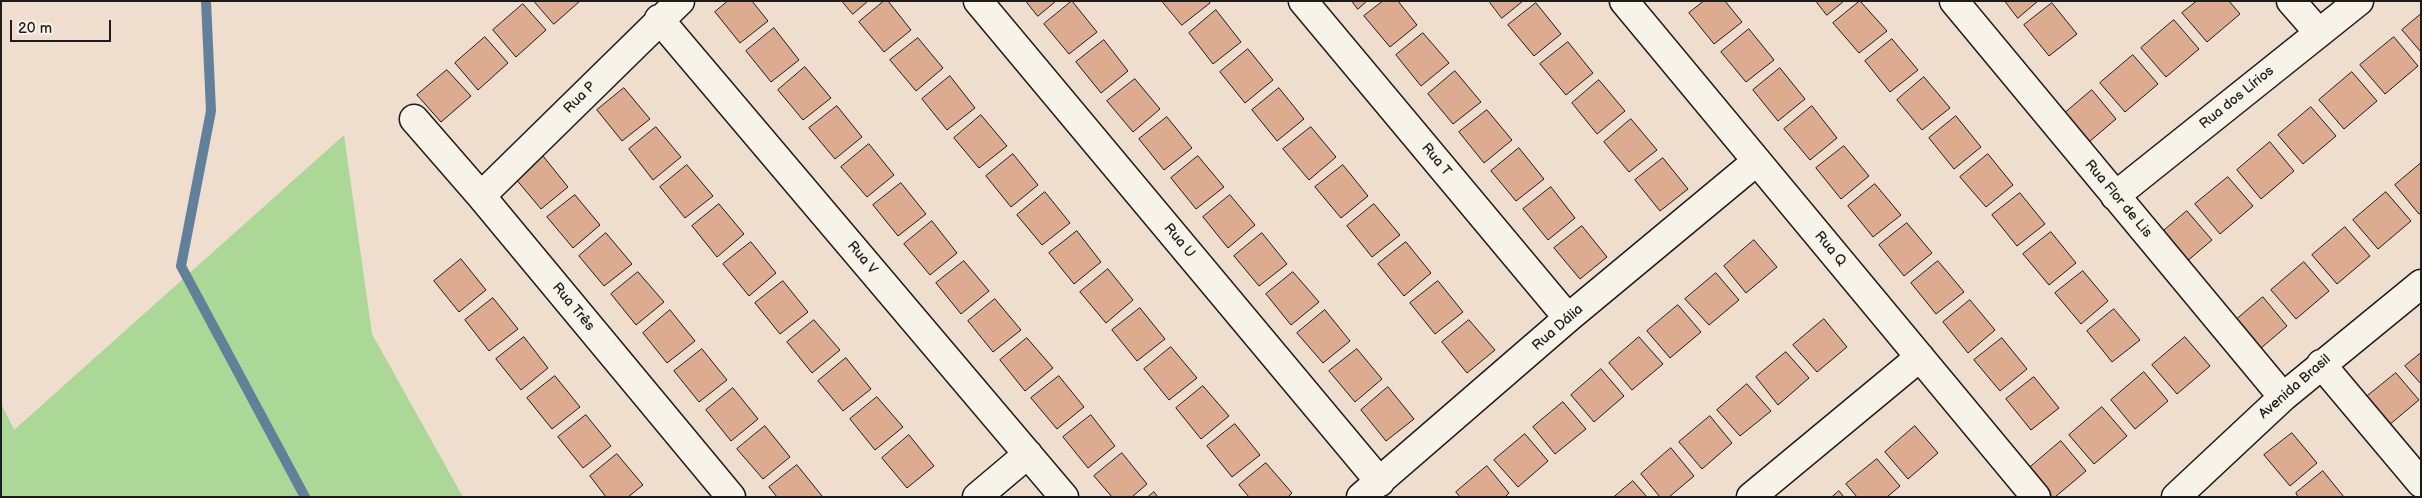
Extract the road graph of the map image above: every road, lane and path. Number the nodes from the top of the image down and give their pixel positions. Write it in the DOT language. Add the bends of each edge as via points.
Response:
graph roads {
  1 [pos="680,1"];
  2 [pos="978,1"];
  3 [pos="1303,1"];
  4 [pos="1624,1"];
  5 [pos="1954,1"];
  6 [pos="2291,1"];
  7 [pos="2359,1"];
  8 [pos="659,19"];
  9 [pos="2319,33"];
  10 [pos="414,119"];
  11 [pos="1757,161"];
  12 [pos="481,196"];
  13 [pos="2115,196"];
  14 [pos="2421,284"];
  15 [pos="1568,318"];
  16 [pos="1920,357"];
  17 [pos="2321,364"];
  18 [pos="2283,397"];
  19 [pos="1028,454"];
  20 [pos="2421,483"];
  21 [pos="1371,489"];
  22 [pos="731,497"];
  23 [pos="977,497"];
  24 [pos="1064,497"];
  25 [pos="1751,497"];
  26 [pos="2036,497"];
  27 [pos="2176,497"];
  1 -- 8 [label="street, Rua P"];
  2 -- 21 [label="street, Rua U"];
  3 -- 15 [label="street, Rua T"];
  4 -- 11 [label="street, Rua Q"];
  5 -- 13 [label="street, Rua Flor de Lis"];
  6 -- 9 [label="street"];
  7 -- 9 [label="street, Rua dos Lírios"];
  8 -- 12 [label="street, Rua P"];
  8 -- 19 [label="street, Rua V"];
  9 -- 13 [label="street, Rua dos Lírios"];
  10 -- 12 [label="street, Rua Três"];
  11 -- 15 [label="street, Rua Dália"];
  11 -- 16 [label="street, Rua Q"];
  12 -- 22 [label="street, Rua Três"];
  13 -- 18 [label="street, Rua Flor de Lis"];
  14 -- 17 [label="street, Avenida Brasil"];
  15 -- 21 [label="street, Rua Dália"];
  16 -- 25 [label="street"];
  16 -- 26 [label="street, Rua Q"];
  17 -- 18 [label="street, Avenida Brasil"];
  17 -- 20 [label="street"];
  18 -- 27 [label="street, Avenida Brasil"];
  19 -- 23 [label="street"];
  19 -- 24 [label="street, Rua V"];
}
